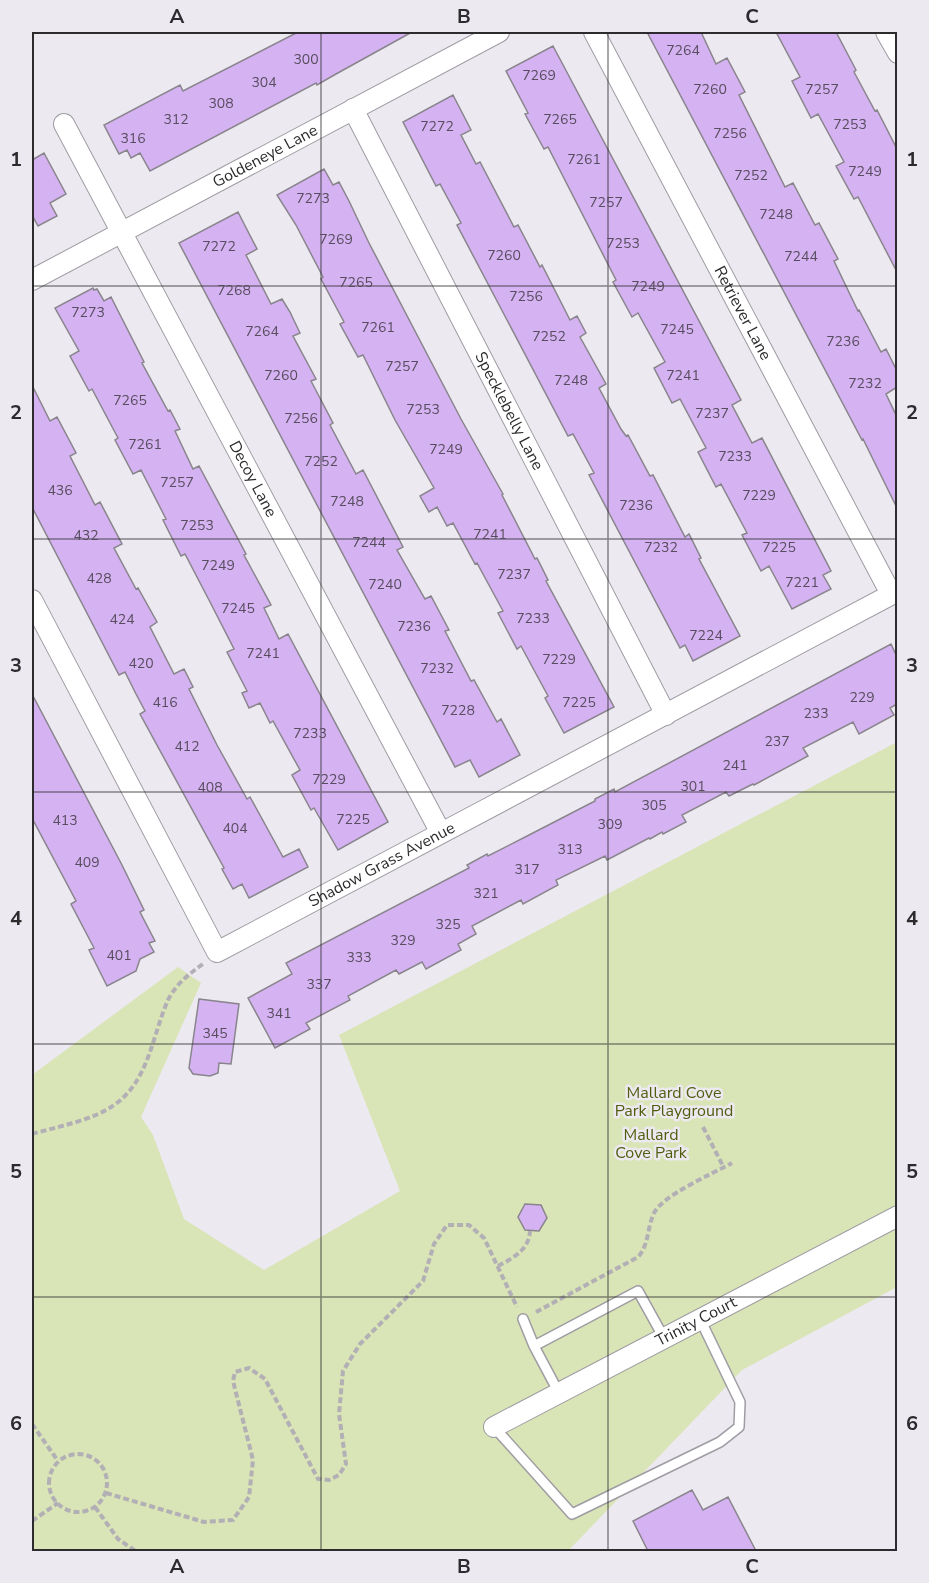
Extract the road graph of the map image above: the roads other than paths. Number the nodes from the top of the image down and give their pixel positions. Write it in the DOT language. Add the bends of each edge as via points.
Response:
graph roads {
  1 [pos="499,32"];
  2 [pos="594,32"];
  3 [pos="886,32"];
  4 [pos="897,53"];
  5 [pos="353,109"];
  6 [pos="64,124"];
  7 [pos="121,231"];
  8 [pos="32,280"];
  9 [pos="894,593"];
  10 [pos="32,600"];
  11 [pos="666,715"];
  12 [pos="441,833"];
  13 [pos="897,1216"];
  14 [pos="523,1319"];
  15 [pos="700,1319"];
  16 [pos="664,1338"];
  17 [pos="534,1346"];
  18 [pos="559,1393"];
  19 [pos="494,1427"];
  1 -- 5 [label="street, Goldeneye Lane"];
  2 -- 9 [label="street, Retriever Lane"];
  3 -- 4 [label="street"];
  5 -- 7 [label="street, Goldeneye Lane"];
  5 -- 11 [label="street, Specklebelly Lane"];
  6 -- 7 [label="street, Decoy Lane"];
  7 -- 8 [label="street, Goldeneye Lane"];
  7 -- 12 [label="street, Decoy Lane"];
  9 -- 11 [label="street, Shadow Grass Avenue"];
  10 -- 12 [label="street, Shadow Grass Avenue" via="218,952"];
  11 -- 12 [label="street, Shadow Grass Avenue"];
  13 -- 15 [label="street, Trinity Court"];
  14 -- 17 [label="lane"];
  15 -- 16 [label="street, Trinity Court"];
  15 -- 19 [label="lane" via="740,1402 739,1427 720,1442 572,1514"];
  16 -- 17 [label="lane" via="638,1291"];
  16 -- 18 [label="street, Trinity Court"];
  17 -- 18 [label="lane"];
  18 -- 19 [label="street, Trinity Court"];
}
